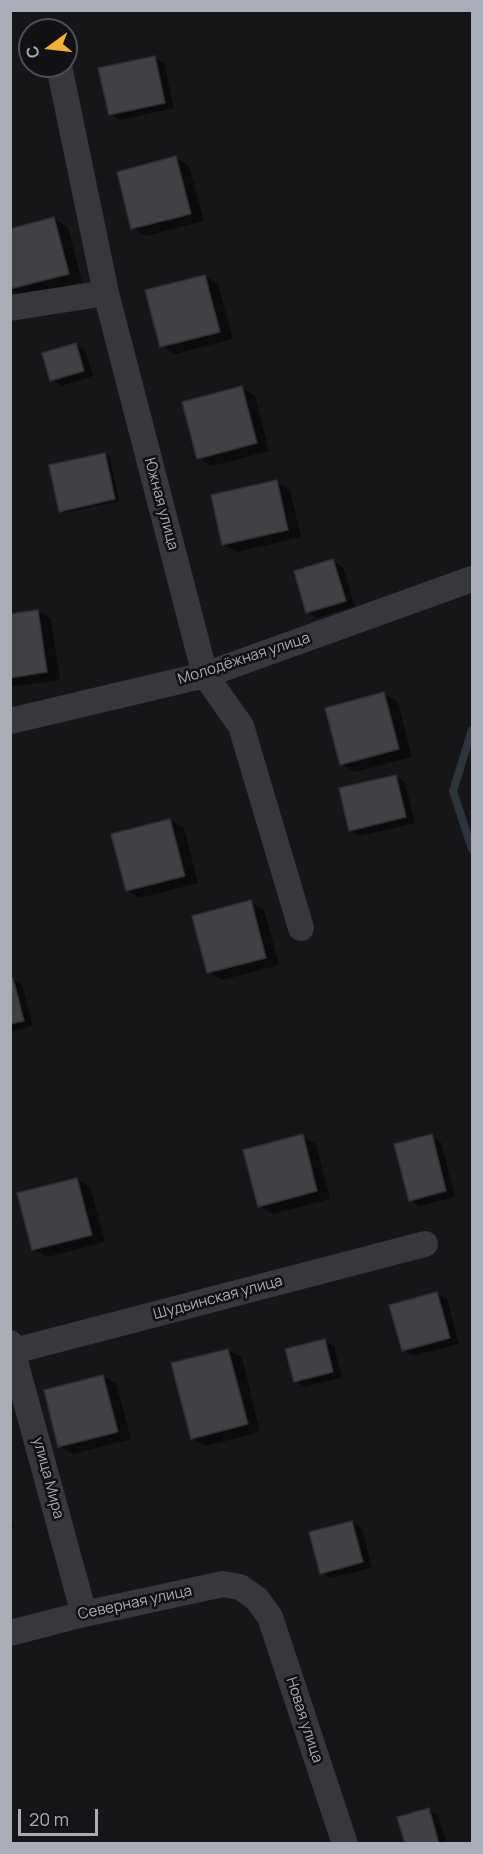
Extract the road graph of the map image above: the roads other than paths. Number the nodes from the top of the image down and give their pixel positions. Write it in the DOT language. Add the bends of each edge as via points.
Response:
graph roads {
  1 [pos="61,78"];
  2 [pos="106,293"];
  3 [pos="10,308"];
  4 [pos="472,579"];
  5 [pos="205,675"];
  6 [pos="10,721"];
  7 [pos="301,928"];
  8 [pos="425,1244"];
  9 [pos="11,1349"];
  10 [pos="257,1599"];
  11 [pos="84,1614"];
  12 [pos="10,1633"];
  13 [pos="345,1844"];
  1 -- 2 [label="street, Южная улица"];
  2 -- 3 [label="street"];
  2 -- 5 [label="street, Южная улица"];
  4 -- 5 [label="street, Молодёжная улица"];
  5 -- 6 [label="street, Молодёжная улица"];
  5 -- 7 [label="street, Южная улица" via="241,726"];
  8 -- 9 [label="street, Шудьинская улица"];
  9 -- 11 [label="street, улица Мира"];
  10 -- 11 [label="street, Северная улица" via="240,1587 223,1584"];
  10 -- 13 [label="street, Новая улица" via="270,1617"];
  11 -- 12 [label="street, Северная улица"];
}
